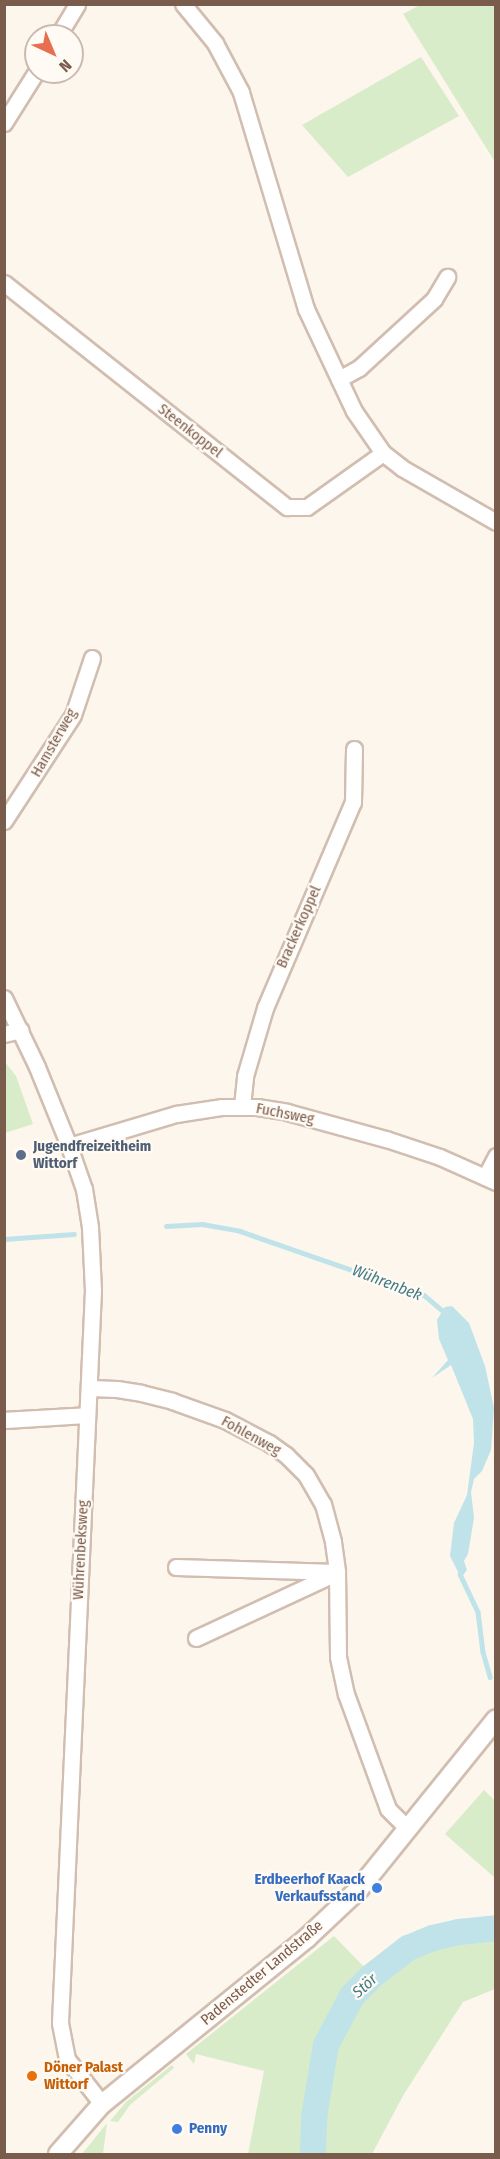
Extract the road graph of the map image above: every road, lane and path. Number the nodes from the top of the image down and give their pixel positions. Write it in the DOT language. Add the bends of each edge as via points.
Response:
graph roads {
  1 [pos="77,4"];
  2 [pos="183,4"];
  3 [pos="65,24"];
  4 [pos="28,84"];
  5 [pos="4,123"];
  6 [pos="447,278"];
  7 [pos="4,283"];
  8 [pos="339,379"];
  9 [pos="383,453"];
  10 [pos="495,522"];
  11 [pos="92,658"];
  12 [pos="354,749"];
  13 [pos="4,821"];
  14 [pos="4,998"];
  15 [pos="21,1030"];
  16 [pos="4,1034"];
  17 [pos="242,1106"];
  18 [pos="69,1146"];
  19 [pos="495,1156"];
  20 [pos="490,1180"];
  21 [pos="88,1388"];
  22 [pos="87,1415"];
  23 [pos="4,1420"];
  24 [pos="176,1567"];
  25 [pos="337,1572"];
  26 [pos="196,1638"];
  27 [pos="495,1719"];
  28 [pos="408,1829"];
  29 [pos="102,2104"];
  30 [pos="58,2154"];
  1 -- 3 [label="street"];
  2 -- 8 [label="street" via="215,43 241,92 306,309"];
  4 -- 5 [label="street"];
  6 -- 8 [label="street" via="434,299 359,368"];
  7 -- 9 [label="street, Steenkoppel" via="287,507 307,507"];
  8 -- 9 [label="street" via="354,411"];
  9 -- 10 [label="street"];
  11 -- 13 [label="street, Hamsterweg" via="73,715"];
  12 -- 17 [label="street, Brackerkoppel" via="353,802 265,1008 245,1076"];
  14 -- 15 [label="street, Wührenbeksweg"];
  15 -- 16 [label="street"];
  15 -- 18 [label="street, Wührenbeksweg"];
  17 -- 18 [label="street, Fuchsweg" via="176,1114"];
  17 -- 20 [label="street, Fuchsweg" via="287,1112 386,1138"];
  18 -- 21 [label="street, Wührenbeksweg" via="84,1189 90,1227 93,1290"];
  19 -- 20 [label="street"];
  21 -- 22 [label="street, Wührenbeksweg"];
  21 -- 25 [label="street, Fohlenweg" via="117,1389 172,1401 233,1424 286,1455 306,1475 323,1504"];
  22 -- 23 [label="street"];
  22 -- 29 [label="street, Wührenbeksweg" via="60,2023 67,2059"];
  24 -- 25 [label="street"];
  25 -- 26 [label="street"];
  25 -- 28 [label="street, Fohlenweg" via="336,1639 343,1685 388,1809"];
  27 -- 28 [label="street, Padenstedter Landstraße"];
  28 -- 29 [label="street, Padenstedter Landstraße" via="359,1889 307,1938"];
  29 -- 30 [label="street, Padenstedter Landstraße"];
}
